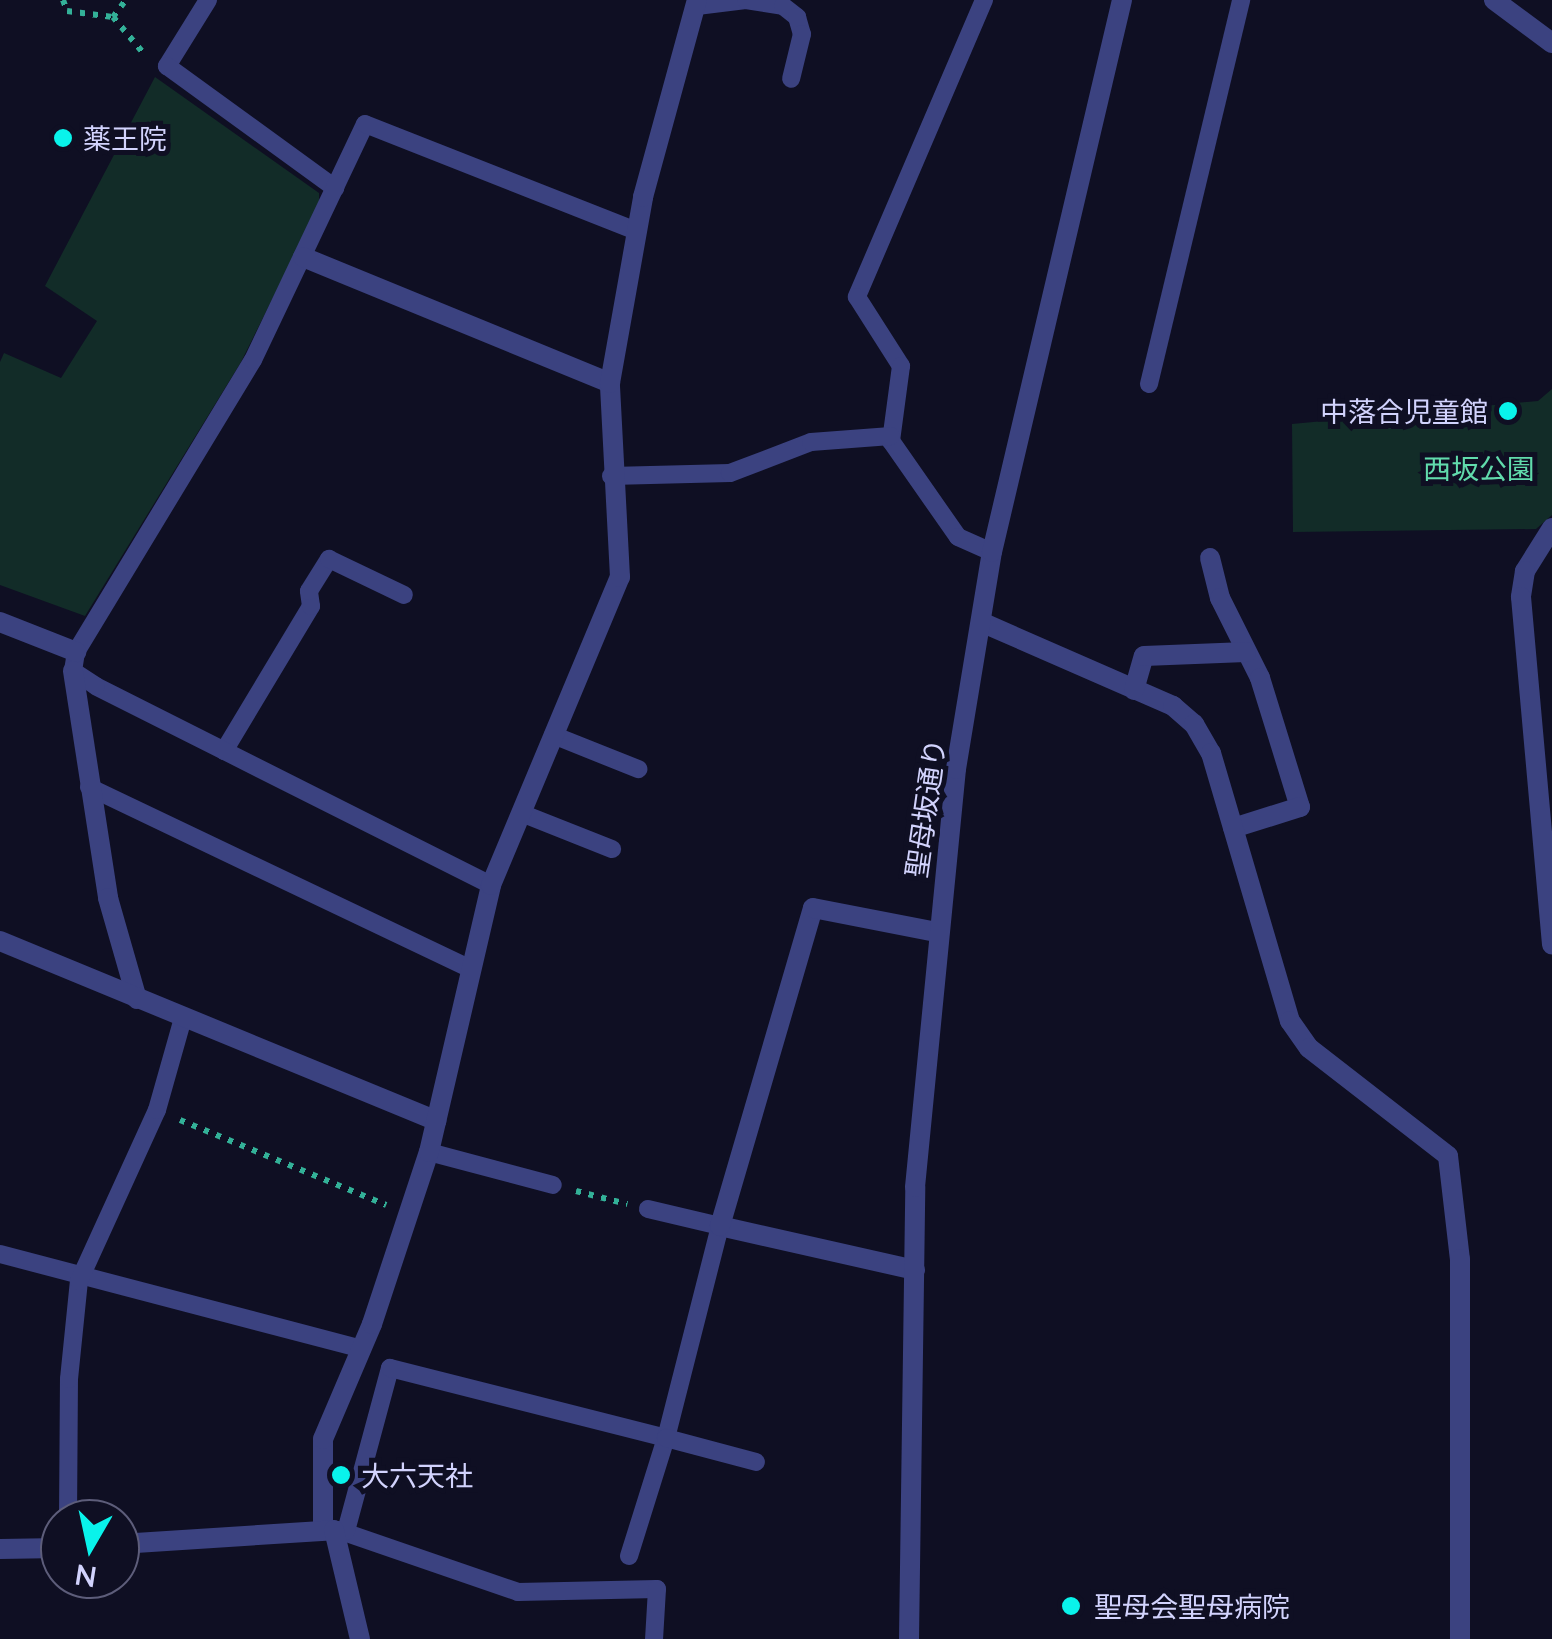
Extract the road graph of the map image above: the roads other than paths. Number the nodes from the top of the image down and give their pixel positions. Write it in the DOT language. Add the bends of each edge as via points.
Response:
graph roads {
  1 [pos="208,0"];
  2 [pos="984,0"];
  3 [pos="1122,0"];
  4 [pos="1240,0"];
  5 [pos="1494,0"];
  6 [pos="697,3"];
  7 [pos="1552,43"];
  8 [pos="791,79"];
  9 [pos="335,188"];
  10 [pos="637,231"];
  11 [pos="303,257"];
  12 [pos="610,383"];
  13 [pos="1149,384"];
  14 [pos="891,436"];
  15 [pos="611,476"];
  16 [pos="1552,528"];
  17 [pos="992,552"];
  18 [pos="1210,558"];
  19 [pos="404,595"];
  20 [pos="0,622"];
  21 [pos="981,622"];
  22 [pos="1246,652"];
  23 [pos="74,662"];
  24 [pos="1134,690"];
  25 [pos="553,735"];
  26 [pos="224,751"];
  27 [pos="638,769"];
  28 [pos="89,788"];
  29 [pos="521,814"];
  30 [pos="1233,828"];
  31 [pos="612,848"];
  32 [pos="491,885"];
  33 [pos="936,932"];
  34 [pos="0,942"];
  35 [pos="1552,945"];
  36 [pos="469,968"];
  37 [pos="136,999"];
  38 [pos="183,1018"];
  39 [pos="436,1121"];
  40 [pos="429,1152"];
  41 [pos="553,1184"];
  42 [pos="648,1209"];
  43 [pos="720,1226"];
  44 [pos="0,1254"];
  45 [pos="915,1270"];
  46 [pos="82,1275"];
  47 [pos="361,1349"];
  48 [pos="666,1438"];
  49 [pos="756,1462"];
  50 [pos="68,1499"];
  51 [pos="334,1530"];
  52 [pos="140,1543"];
  53 [pos="40,1548"];
  54 [pos="0,1549"];
  55 [pos="629,1556"];
  56 [pos="360,1639"];
  57 [pos="654,1639"];
  58 [pos="909,1639"];
  59 [pos="1460,1639"];
  1 -- 9 [label="lane" via="168,66"];
  2 -- 14 [label="lane" via="941,90 885,240 860,282 858,298 901,366"];
  3 -- 17 [label="street, 聖母坂通り"];
  4 -- 13 [label="lane"];
  5 -- 7 [label="street"];
  6 -- 8 [label="lane" via="746,0 783,6 797,16 802,34"];
  6 -- 10 [label="street"];
  9 -- 10 [label="lane" via="365,124"];
  9 -- 11 [label="lane"];
  10 -- 12 [label="street"];
  11 -- 12 [label="street"];
  11 -- 23 [label="lane" via="253,360"];
  12 -- 15 [label="street"];
  14 -- 15 [label="lane" via="811,442 730,473"];
  14 -- 17 [label="lane" via="958,537"];
  15 -- 25 [label="street" via="620,577"];
  16 -- 35 [label="street" via="1525,571 1521,597"];
  17 -- 21 [label="street, 聖母坂通り"];
  18 -- 22 [label="street"];
  19 -- 26 [label="lane" via="329,559 309,591 311,606"];
  20 -- 23 [label="street"];
  21 -- 24 [label="street"];
  21 -- 33 [label="street, 聖母坂通り"];
  22 -- 24 [label="street" via="1144,656"];
  22 -- 30 [label="street" via="1300,806"];
  23 -- 26 [label="lane"];
  23 -- 28 [label="street"];
  24 -- 30 [label="street" via="1173,706 1194,724 1211,754"];
  25 -- 27 [label="lane"];
  25 -- 29 [label="street"];
  26 -- 32 [label="lane"];
  28 -- 36 [label="lane"];
  28 -- 37 [label="street" via="108,898"];
  29 -- 31 [label="lane"];
  29 -- 32 [label="street"];
  30 -- 59 [label="street" via="1290,1021 1309,1048 1448,1156 1460,1260"];
  32 -- 36 [label="street"];
  33 -- 43 [label="street" via="813,908"];
  33 -- 45 [label="street, 聖母坂通り"];
  34 -- 37 [label="street"];
  36 -- 39 [label="street"];
  37 -- 38 [label="street"];
  38 -- 39 [label="street"];
  38 -- 46 [label="lane" via="157,1110"];
  39 -- 40 [label="street"];
  40 -- 41 [label="lane"];
  40 -- 47 [label="street"];
  42 -- 43 [label="lane"];
  43 -- 45 [label="street"];
  43 -- 48 [label="lane"];
  44 -- 46 [label="lane"];
  45 -- 58 [label="street, 聖母坂通り"];
  46 -- 47 [label="lane"];
  46 -- 50 [label="lane" via="69,1379"];
  47 -- 51 [label="street" via="323,1438"];
  48 -- 49 [label="lane"];
  48 -- 51 [label="lane" via="390,1368"];
  48 -- 55 [label="lane"];
  51 -- 52 [label="street"];
  51 -- 56 [label="street"];
  51 -- 57 [label="lane" via="518,1592 657,1589"];
  53 -- 54 [label="street"];
}
